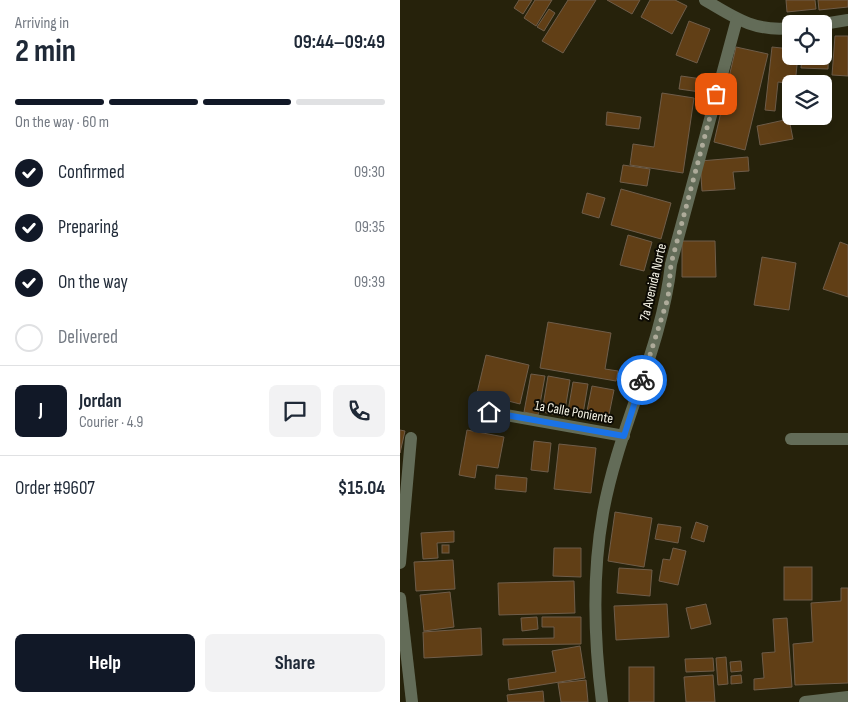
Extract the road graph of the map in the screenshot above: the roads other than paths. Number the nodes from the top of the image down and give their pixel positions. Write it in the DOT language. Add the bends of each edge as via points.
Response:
graph roads {
  1 [pos="705,0"];
  2 [pos="736,19"];
  3 [pos="848,20"];
  4 [pos="832,23"];
  5 [pos="782,28"];
  6 [pos="489,412"];
  7 [pos="624,436"];
  8 [pos="411,438"];
  9 [pos="848,438"];
  10 [pos="791,439"];
  11 [pos="400,564"];
  12 [pos="400,598"];
  13 [pos="848,697"];
  14 [pos="412,702"];
  15 [pos="602,702"];
  16 [pos="805,702"];
  1 -- 2 [label="street"];
  2 -- 5 [label="street" via="758,28"];
  2 -- 7 [label="street, 7a Avenida Norte" via="671,264 668,298"];
  3 -- 4 [label="street"];
  6 -- 7 [label="street, 1a Calle Poniente"];
  7 -- 15 [label="street, 7a Avenida Norte" via="603,512 594,609"];
  8 -- 11 [label="street"];
  9 -- 10 [label="street"];
  12 -- 14 [label="street"];
  13 -- 16 [label="street"];
}
